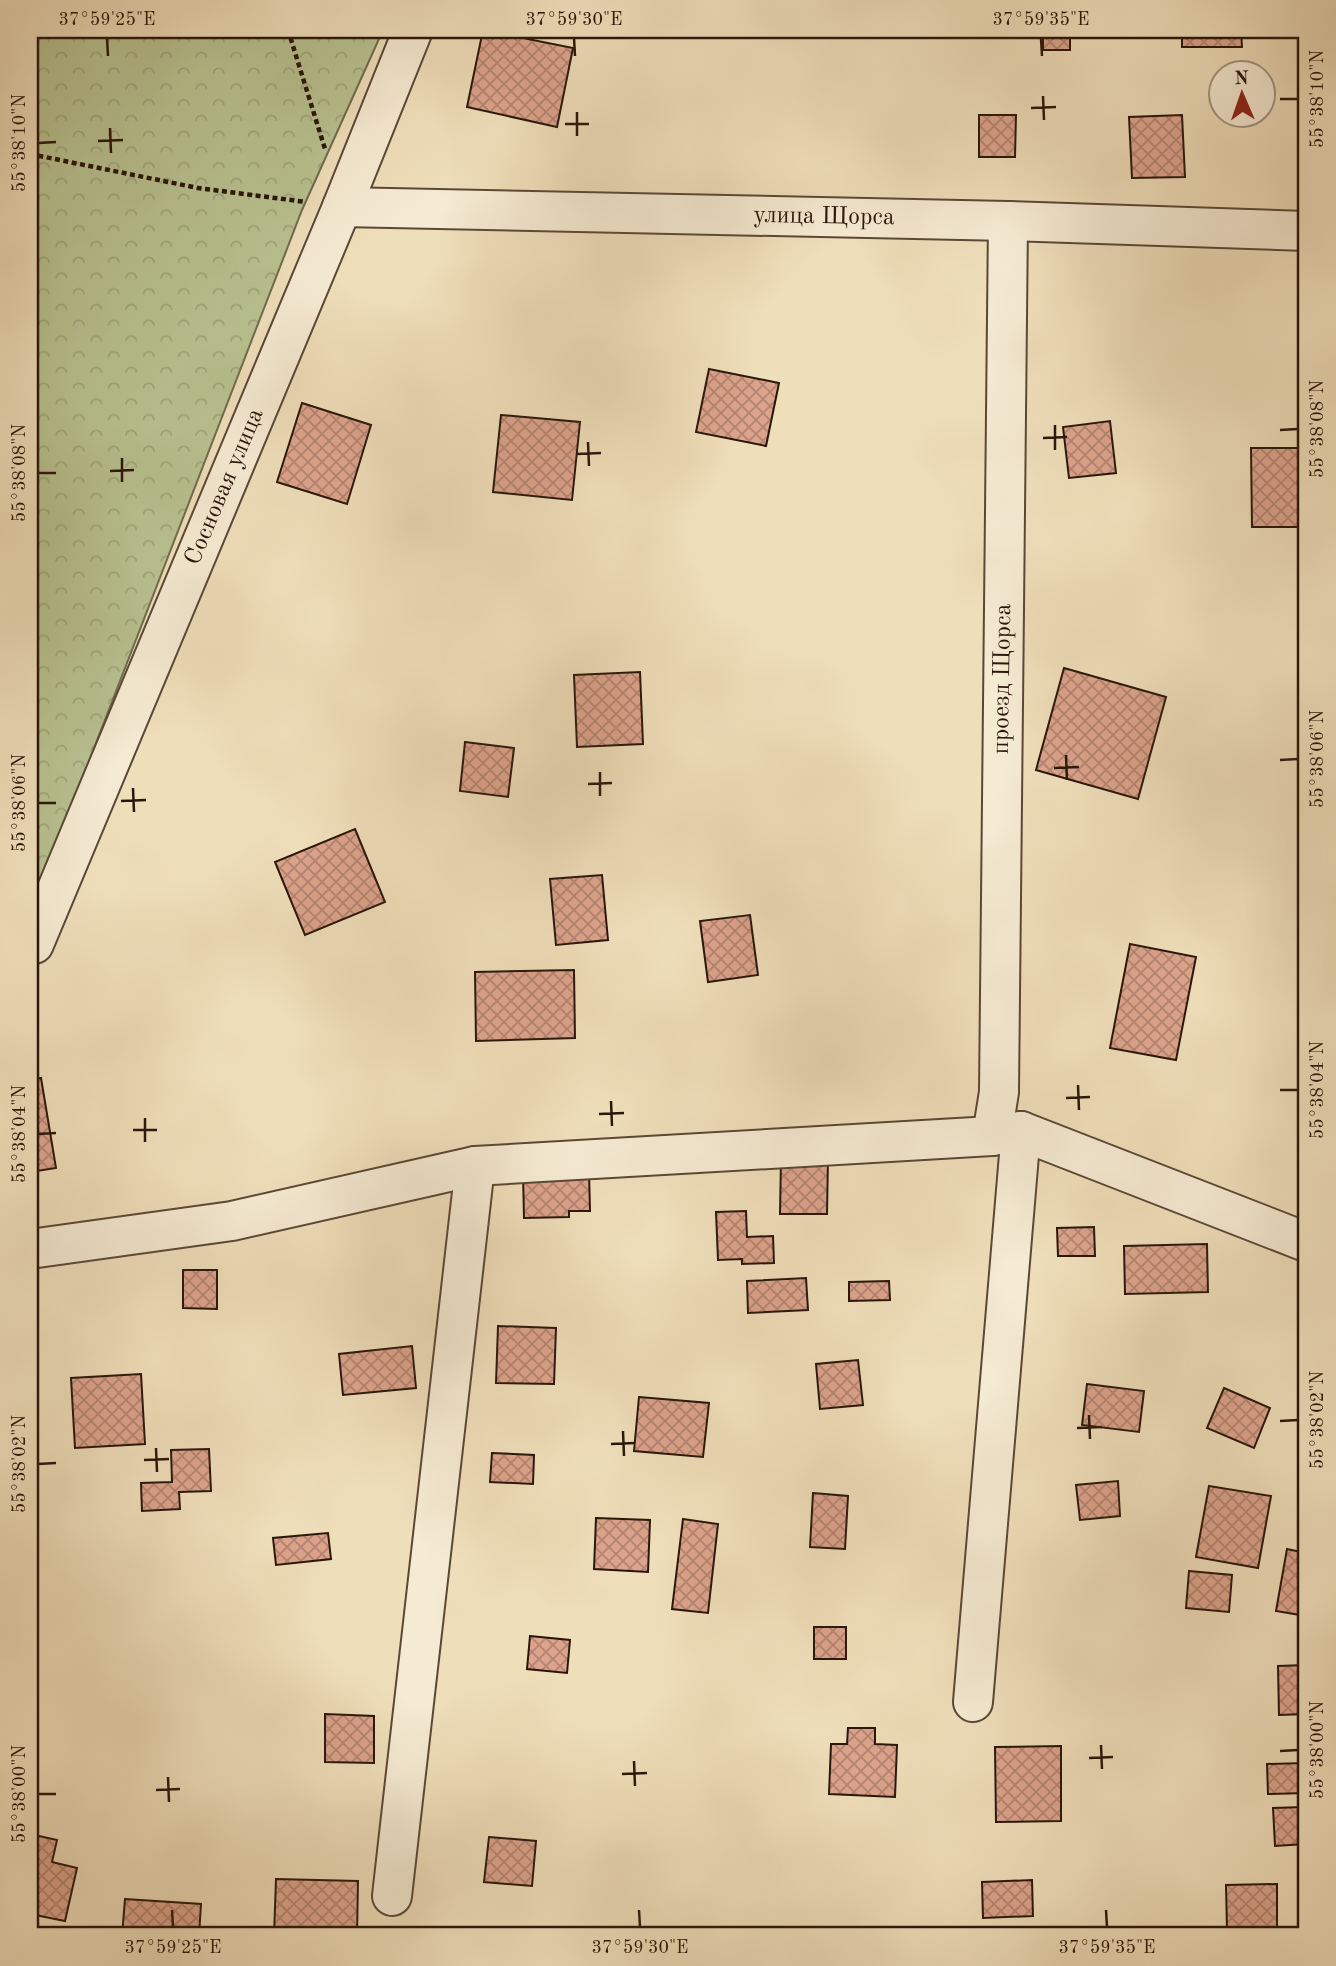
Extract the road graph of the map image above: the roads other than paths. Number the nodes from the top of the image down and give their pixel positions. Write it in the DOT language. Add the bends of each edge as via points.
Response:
graph roads {
  1 [pos="412,30"];
  2 [pos="342,207"];
  3 [pos="1008,221"];
  4 [pos="1306,231"];
  5 [pos="34,944"];
  6 [pos="1007,1134"];
  7 [pos="475,1166"];
  8 [pos="1306,1242"];
  9 [pos="30,1249"];
  10 [pos="973,1702"];
  11 [pos="393,1896"];
  1 -- 2 [label="street, Сосновая улица"];
  2 -- 3 [label="street, улица Щорса"];
  2 -- 5 [label="street, Сосновая улица"];
  3 -- 4 [label="street, улица Щорса"];
  3 -- 6 [label="street, проезд Щорса" via="999,1092"];
  6 -- 7 [label="street"];
  6 -- 8 [label="street"];
  6 -- 10 [label="street, проезд Щорса"];
  7 -- 9 [label="street" via="232,1220"];
  7 -- 11 [label="street"];
}
